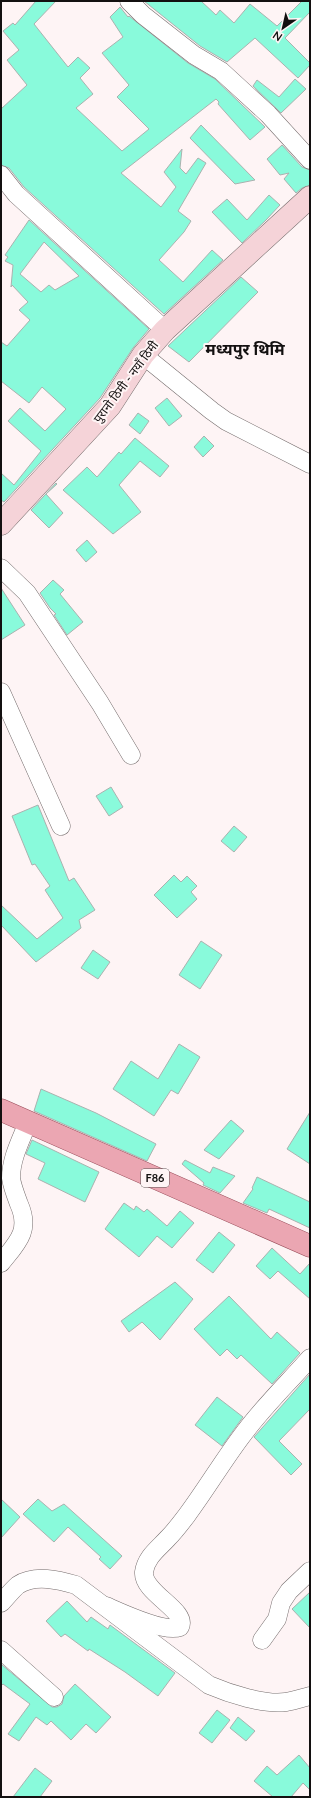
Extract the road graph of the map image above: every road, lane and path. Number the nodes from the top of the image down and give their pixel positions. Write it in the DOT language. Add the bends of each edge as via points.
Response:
graph roads {
  1 [pos="135,3"];
  2 [pos="310,160"];
  3 [pos="2,179"];
  4 [pos="310,197"];
  5 [pos="165,330"];
  6 [pos="143,355"];
  7 [pos="310,464"];
  8 [pos="1,524"];
  9 [pos="1,568"];
  10 [pos="1,692"];
  11 [pos="131,755"];
  12 [pos="61,826"];
  13 [pos="1,1110"];
  14 [pos="28,1122"];
  15 [pos="310,1246"];
  16 [pos="1,1263"];
  17 [pos="310,1358"];
  18 [pos="310,1571"];
  19 [pos="1,1603"];
  20 [pos="106,1606"];
  21 [pos="262,1640"];
  22 [pos="1,1650"];
  23 [pos="310,1696"];
  24 [pos="54,1697"];
  1 -- 2 [label="street" via="194,55 221,71 268,114"];
  3 -- 5 [label="street"];
  4 -- 5 [label="main road, पुरानो ठिमी - नयाँ ठिमी"];
  5 -- 6 [label="main road, पुरानो ठिमी - नयाँ ठिमी"];
  6 -- 7 [label="street" via="226,421"];
  6 -- 8 [label="main road, पुरानो ठिमी - नयाँ ठिमी" via="110,406"];
  9 -- 11 [label="street" via="26,593 100,703"];
  10 -- 12 [label="street"];
  13 -- 14 [label="main road, F86"];
  14 -- 15 [label="main road, F86"];
  14 -- 16 [label="street" via="12,1164 11,1180 24,1216 24,1224 16,1244"];
  17 -- 20 [label="street" via="244,1433 187,1516 150,1556 144,1573 146,1581 180,1617 180,1627 174,1629 141,1622"];
  18 -- 21 [label="street" via="289,1591 281,1603 277,1619"];
  19 -- 20 [label="street" via="19,1585 40,1578 76,1586"];
  20 -- 23 [label="street" via="209,1686 268,1701 284,1702"];
  22 -- 24 [label="street"];
}
